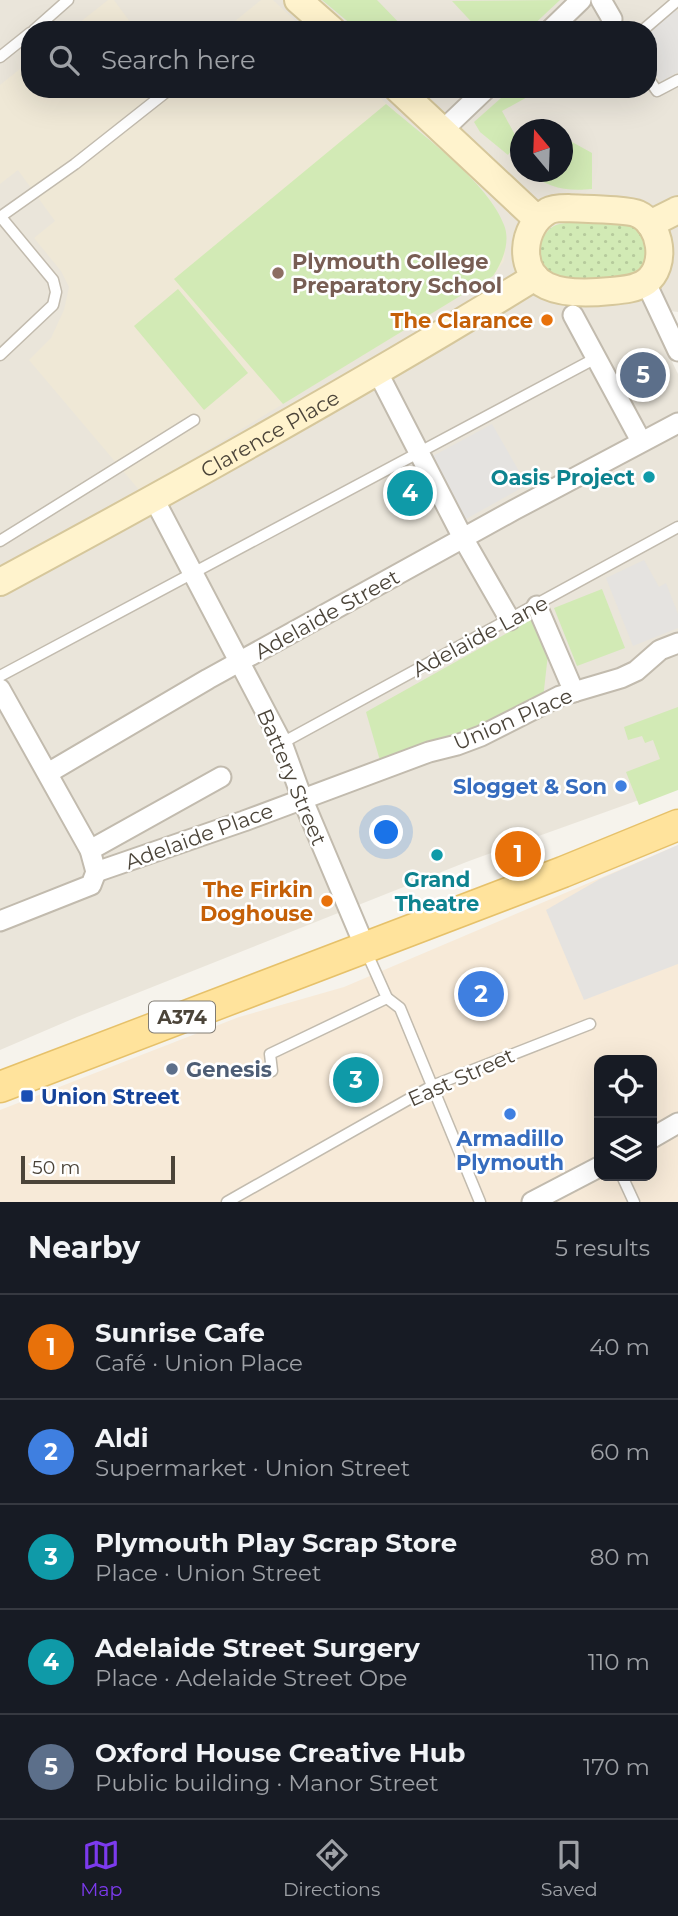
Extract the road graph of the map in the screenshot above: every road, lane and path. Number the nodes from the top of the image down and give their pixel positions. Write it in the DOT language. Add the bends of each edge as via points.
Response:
graph roads {
  1 [pos="68,0"];
  2 [pos="298,0"];
  3 [pos="581,0"];
  4 [pos="601,0"];
  5 [pos="678,0"];
  6 [pos="44,21"];
  7 [pos="322,21"];
  8 [pos="559,21"];
  9 [pos="613,21"];
  10 [pos="654,21"];
  11 [pos="21,40"];
  12 [pos="0,57"];
  13 [pos="678,80"];
  14 [pos="657,92"];
  15 [pos="159,98"];
  16 [pos="408,98"];
  17 [pos="477,98"];
  18 [pos="443,130"];
  19 [pos="678,210"];
  20 [pos="0,216"];
  21 [pos="537,219"];
  22 [pos="650,224"];
  23 [pos="535,277"];
  24 [pos="646,283"];
  25 [pos="573,315"];
  26 [pos="674,331"];
  27 [pos="678,351"];
  28 [pos="0,354"];
  29 [pos="596,358"];
  30 [pos="377,371"];
  31 [pos="194,420"];
  32 [pos="678,423"];
  33 [pos="641,441"];
  34 [pos="420,454"];
  35 [pos="154,499"];
  36 [pos="678,527"];
  37 [pos="464,538"];
  38 [pos="0,541"];
  39 [pos="193,575"];
  40 [pos="0,582"];
  41 [pos="537,606"];
  42 [pos="510,620"];
  43 [pos="678,643"];
  44 [pos="239,663"];
  45 [pos="0,676"];
  46 [pos="0,689"];
  47 [pos="573,692"];
  48 [pos="282,743"];
  49 [pos="48,772"];
  50 [pos="221,777"];
  51 [pos="302,798"];
  52 [pos="678,825"];
  53 [pos="90,850"];
  54 [pos="96,872"];
  55 [pos="0,921"];
  56 [pos="365,947"];
  57 [pos="387,998"];
  58 [pos="590,1024"];
  59 [pos="272,1071"];
  60 [pos="432,1086"];
  61 [pos="0,1087"];
  62 [pos="678,1124"];
  63 [pos="657,1135"];
  64 [pos="594,1170"];
  65 [pos="624,1181"];
  66 [pos="227,1202"];
  67 [pos="480,1202"];
  68 [pos="532,1202"];
  69 [pos="634,1202"];
  1 -- 6 [label="lane"];
  2 -- 7 [label="street"];
  3 -- 8 [label="street"];
  4 -- 9 [label="street"];
  5 -- 10 [label="lane"];
  11 -- 12 [label="lane"];
  13 -- 14 [label="lane"];
  15 -- 20 [label="lane"];
  16 -- 18 [label="street"];
  17 -- 18 [label="street"];
  18 -- 21 [label="street"];
  19 -- 22 [label="street"];
  20 -- 28 [label="lane" via="57,292 53,305"];
  21 -- 22 [label="street" via="550,209 568,208 637,213"];
  21 -- 23 [label="street" via="526,245"];
  22 -- 24 [label="street" via="657,235 659,263"];
  23 -- 24 [label="street" via="547,286 601,292 629,290"];
  23 -- 30 [label="street, Clarence Place"];
  24 -- 26 [label="street"];
  25 -- 29 [label="street"];
  26 -- 27 [label="street"];
  29 -- 33 [label="street"];
  29 -- 34 [label="lane"];
  30 -- 34 [label="street"];
  30 -- 35 [label="street, Clarence Place"];
  31 -- 38 [label="lane"];
  32 -- 33 [label="street, Adelaide Street"];
  33 -- 37 [label="street, Adelaide Street"];
  34 -- 37 [label="street"];
  34 -- 39 [label="lane"];
  35 -- 39 [label="street, Battery Street"];
  35 -- 40 [label="street, Clarence Place"];
  36 -- 41 [label="lane, Adelaide Lane"];
  37 -- 42 [label="street"];
  37 -- 44 [label="street, Adelaide Street"];
  39 -- 44 [label="street, Battery Street"];
  39 -- 45 [label="lane"];
  41 -- 42 [label="lane, Adelaide Lane"];
  41 -- 47 [label="street"];
  42 -- 48 [label="lane, Adelaide Lane"];
  43 -- 47 [label="street, Union Place" via="621,678"];
  44 -- 48 [label="street, Battery Street"];
  44 -- 49 [label="street, Adelaide Street"];
  46 -- 49 [label="street, Adelaide Place"];
  47 -- 51 [label="street, Union Place" via="481,736"];
  48 -- 51 [label="street, Battery Street"];
  49 -- 53 [label="street, Adelaide Place"];
  50 -- 53 [label="street"];
  51 -- 54 [label="street, Adelaide Place"];
  51 -- 56 [label="street, Battery Street"];
  52 -- 56 [label="main road"];
  53 -- 54 [label="street, Adelaide Place"];
  54 -- 55 [label="street, Adelaide Place" via="90,885"];
  56 -- 57 [label="lane"];
  56 -- 61 [label="main road, A374"];
  57 -- 59 [label="lane" via="270,1054"];
  57 -- 60 [label="lane" via="400,1008"];
  58 -- 60 [label="lane, East Street"];
  60 -- 66 [label="lane, East Street"];
  60 -- 67 [label="lane"];
  62 -- 63 [label="street"];
  64 -- 68 [label="street"];
  65 -- 69 [label="lane"];
}
